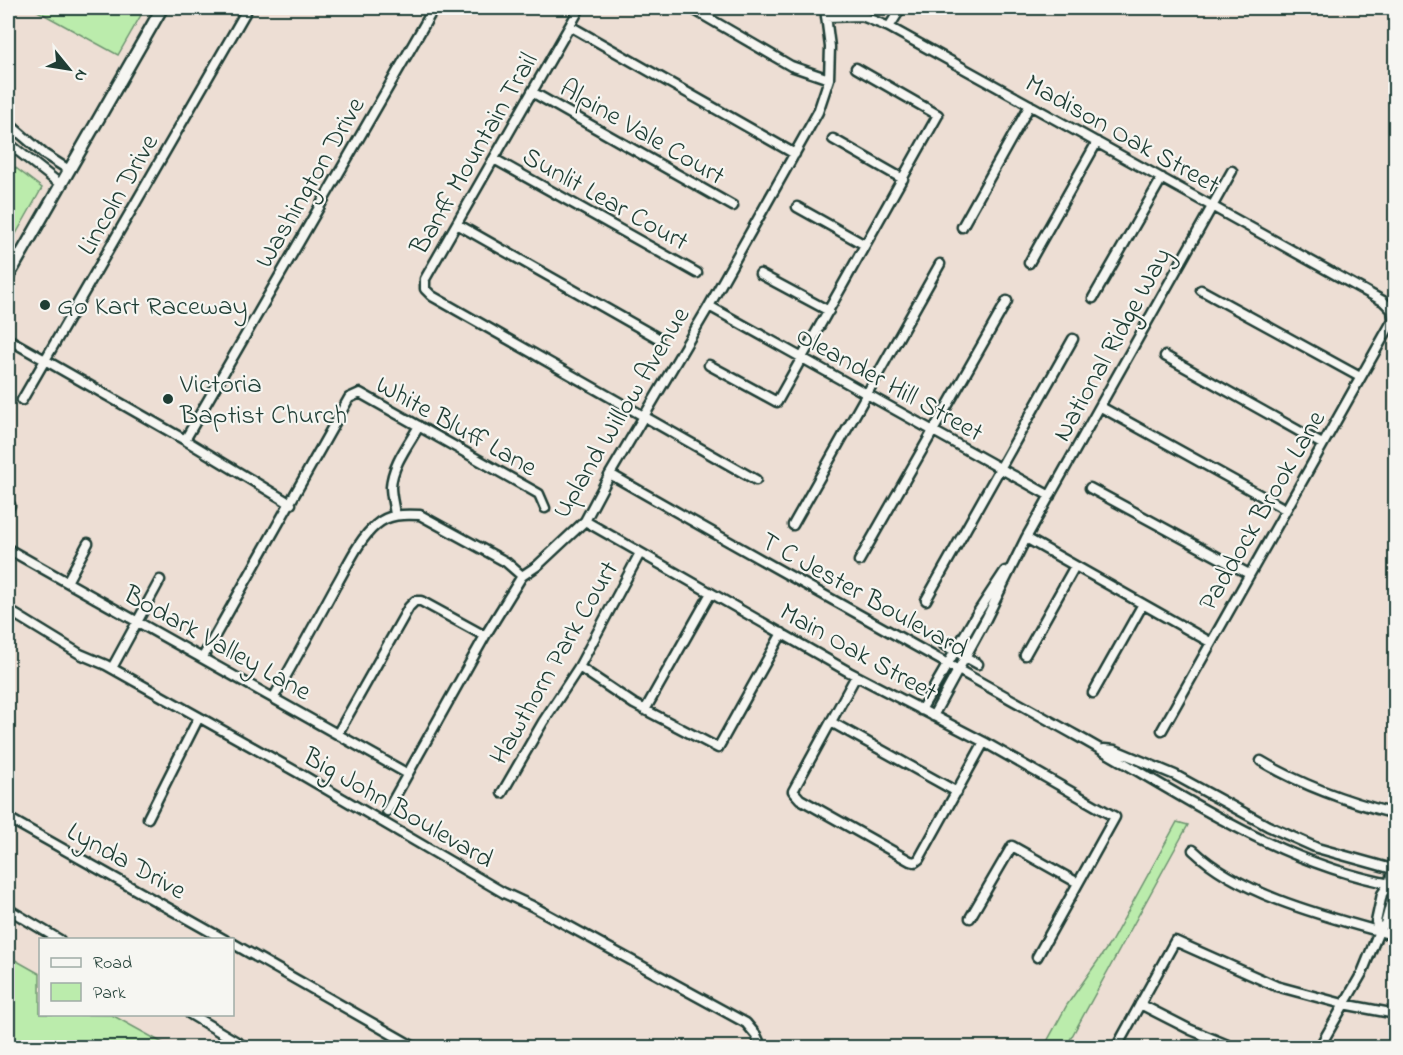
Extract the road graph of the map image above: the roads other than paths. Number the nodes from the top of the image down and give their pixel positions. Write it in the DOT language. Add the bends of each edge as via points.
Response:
graph roads {
  1 [pos="162,8"];
  2 [pos="248,8"];
  3 [pos="434,8"];
  4 [pos="580,8"];
  5 [pos="691,8"];
  6 [pos="901,8"];
  7 [pos="1389,8"];
  8 [pos="1395,11"];
  9 [pos="825,12"];
  10 [pos="570,26"];
  11 [pos="889,27"];
  12 [pos="856,68"];
  13 [pos="829,79"];
  14 [pos="532,92"];
  15 [pos="1030,105"];
  16 [pos="8,123"];
  17 [pos="833,140"];
  18 [pos="1097,142"];
  19 [pos="8,143"];
  20 [pos="795,154"];
  21 [pos="494,159"];
  22 [pos="69,170"];
  23 [pos="1232,171"];
  24 [pos="903,178"];
  25 [pos="1162,178"];
  26 [pos="60,184"];
  27 [pos="733,206"];
  28 [pos="1212,206"];
  29 [pos="797,207"];
  30 [pos="457,224"];
  31 [pos="962,227"];
  32 [pos="865,245"];
  33 [pos="1029,263"];
  34 [pos="940,264"];
  35 [pos="697,273"];
  36 [pos="760,274"];
  37 [pos="8,277"];
  38 [pos="1201,290"];
  39 [pos="1093,298"];
  40 [pos="1007,301"];
  41 [pos="709,306"];
  42 [pos="1392,310"];
  43 [pos="829,311"];
  44 [pos="658,338"];
  45 [pos="8,339"];
  46 [pos="1073,339"];
  47 [pos="1165,356"];
  48 [pos="802,357"];
  49 [pos="45,360"];
  50 [pos="709,366"];
  51 [pos="1360,377"];
  52 [pos="868,394"];
  53 [pos="22,400"];
  54 [pos="1101,406"];
  55 [pos="643,417"];
  56 [pos="419,426"];
  57 [pos="933,431"];
  58 [pos="185,440"];
  59 [pos="1322,444"];
  60 [pos="1000,469"];
  61 [pos="610,474"];
  62 [pos="756,480"];
  63 [pos="1090,488"];
  64 [pos="1050,496"];
  65 [pos="291,504"];
  66 [pos="545,508"];
  67 [pos="1285,509"];
  68 [pos="395,515"];
  69 [pos="585,521"];
  70 [pos="793,525"];
  71 [pos="1026,538"];
  72 [pos="88,543"];
  73 [pos="8,549"];
  74 [pos="640,553"];
  75 [pos="859,561"];
  76 [pos="1075,566"];
  77 [pos="1249,574"];
  78 [pos="522,576"];
  79 [pos="160,580"];
  80 [pos="67,582"];
  81 [pos="711,593"];
  82 [pos="926,600"];
  83 [pos="1143,604"];
  84 [pos="8,610"];
  85 [pos="138,621"];
  86 [pos="782,633"];
  87 [pos="485,636"];
  88 [pos="1210,642"];
  89 [pos="944,645"];
  90 [pos="955,651"];
  91 [pos="1025,655"];
  92 [pos="203,657"];
  93 [pos="965,657"];
  94 [pos="948,664"];
  95 [pos="978,664"];
  96 [pos="579,667"];
  97 [pos="112,668"];
  98 [pos="957,670"];
  99 [pos="856,676"];
  100 [pos="1093,693"];
  101 [pos="274,697"];
  102 [pos="645,710"];
  103 [pos="921,710"];
  104 [pos="933,716"];
  105 [pos="199,717"];
  106 [pos="831,722"];
  107 [pos="1162,730"];
  108 [pos="338,733"];
  109 [pos="984,742"];
  110 [pos="1100,749"];
  111 [pos="1261,761"];
  112 [pos="408,774"];
  113 [pos="1197,786"];
  114 [pos="957,792"];
  115 [pos="502,793"];
  116 [pos="1188,801"];
  117 [pos="387,811"];
  118 [pos="1395,814"];
  119 [pos="8,818"];
  120 [pos="148,818"];
  121 [pos="1193,850"];
  122 [pos="1395,858"];
  123 [pos="1394,870"];
  124 [pos="1078,883"];
  125 [pos="1392,885"];
  126 [pos="8,909"];
  127 [pos="970,918"];
  128 [pos="1378,931"];
  129 [pos="1395,936"];
  130 [pos="58,938"];
  131 [pos="223,938"];
  132 [pos="234,945"];
  133 [pos="1037,957"];
  134 [pos="1140,1004"];
  135 [pos="1343,1004"];
  136 [pos="1395,1014"];
  137 [pos="193,1016"];
  138 [pos="247,1047"];
  139 [pos="416,1047"];
  140 [pos="762,1047"];
  141 [pos="1116,1047"];
  142 [pos="1235,1047"];
  143 [pos="1319,1047"];
  1 -- 22 [label="main road"];
  2 -- 49 [label="street, Lincoln Drive"];
  3 -- 58 [label="street, Washington Drive"];
  4 -- 10 [label="street, Banff Mountain Trail"];
  5 -- 13 [label="street" via="791,66"];
  6 -- 11 [label="street"];
  7 -- 8 [label="street"];
  9 -- 11 [label="street, Madison Oak Street" via="862,16"];
  9 -- 13 [label="street, Upland Willow Avenue"];
  10 -- 14 [label="street, Banff Mountain Trail"];
  10 -- 20 [label="street"];
  11 -- 15 [label="street, Madison Oak Street"];
  12 -- 24 [label="street" via="938,115"];
  13 -- 20 [label="street, Upland Willow Avenue" via="818,112"];
  14 -- 21 [label="street, Banff Mountain Trail"];
  14 -- 27 [label="street, Alpine Vale Court"];
  15 -- 18 [label="street, Madison Oak Street"];
  15 -- 31 [label="street"];
  16 -- 22 [label="street"];
  17 -- 24 [label="street"];
  18 -- 25 [label="street, Madison Oak Street"];
  18 -- 33 [label="street"];
  19 -- 26 [label="street"];
  20 -- 41 [label="street, Upland Willow Avenue"];
  21 -- 30 [label="street, Banff Mountain Trail"];
  21 -- 35 [label="street, Sunlit Lear Court"];
  22 -- 26 [label="main road"];
  23 -- 28 [label="street, National Ridge Way"];
  24 -- 32 [label="street"];
  25 -- 28 [label="street, Madison Oak Street"];
  25 -- 39 [label="street"];
  26 -- 37 [label="main road"];
  28 -- 42 [label="street, Madison Oak Street" via="1383,301"];
  28 -- 54 [label="street, National Ridge Way"];
  29 -- 32 [label="street"];
  30 -- 44 [label="street"];
  30 -- 55 [label="street, Banff Mountain Trail" via="424,279 425,289"];
  32 -- 43 [label="street"];
  34 -- 52 [label="street"];
  36 -- 43 [label="street"];
  38 -- 51 [label="street"];
  40 -- 57 [label="street"];
  41 -- 48 [label="street, Oleander Hill Street"];
  41 -- 55 [label="street, Upland Willow Avenue"];
  42 -- 51 [label="street, Paddock Brook Lane" via="1393,320"];
  43 -- 48 [label="street"];
  45 -- 49 [label="street"];
  46 -- 60 [label="street"];
  47 -- 59 [label="street"];
  48 -- 50 [label="street" via="777,402"];
  48 -- 52 [label="street, Oleander Hill Street"];
  49 -- 53 [label="street, Lincoln Drive"];
  49 -- 58 [label="street"];
  51 -- 59 [label="street, Paddock Brook Lane"];
  52 -- 57 [label="street, Oleander Hill Street"];
  52 -- 70 [label="street"];
  54 -- 64 [label="street, National Ridge Way"];
  54 -- 67 [label="street"];
  55 -- 61 [label="street, Upland Willow Avenue"];
  55 -- 62 [label="street"];
  56 -- 65 [label="street, White Bluff Lane" via="360,393 349,398"];
  56 -- 66 [label="street, White Bluff Lane" via="539,494"];
  56 -- 68 [label="street" via="393,478"];
  57 -- 60 [label="street, Oleander Hill Street"];
  57 -- 75 [label="street"];
  58 -- 65 [label="street"];
  59 -- 67 [label="street, Paddock Brook Lane"];
  60 -- 64 [label="street, Oleander Hill Street"];
  60 -- 82 [label="street"];
  61 -- 69 [label="street, Upland Willow Avenue"];
  61 -- 94 [label="street, T C Jester Boulevard"];
  63 -- 77 [label="street"];
  64 -- 71 [label="street, National Ridge Way"];
  65 -- 92 [label="street, White Bluff Lane"];
  67 -- 77 [label="street, Paddock Brook Lane"];
  68 -- 78 [label="street" via="420,515 506,562"];
  68 -- 101 [label="street" via="367,534"];
  69 -- 74 [label="street, Main Oak Street"];
  69 -- 78 [label="street, Upland Willow Avenue"];
  71 -- 76 [label="street"];
  71 -- 90 [label="street, National Ridge Way"];
  71 -- 93 [label="street, National Ridge Way"];
  72 -- 80 [label="street"];
  73 -- 80 [label="street, Bodark Valley Lane"];
  74 -- 81 [label="street, Main Oak Street"];
  74 -- 96 [label="street, Hawthorn Park Court"];
  76 -- 83 [label="street"];
  76 -- 91 [label="street"];
  77 -- 88 [label="street, Paddock Brook Lane"];
  78 -- 87 [label="street, Upland Willow Avenue"];
  79 -- 85 [label="street"];
  80 -- 85 [label="street, Bodark Valley Lane"];
  81 -- 86 [label="street, Main Oak Street"];
  81 -- 102 [label="street"];
  83 -- 88 [label="street"];
  83 -- 100 [label="street"];
  84 -- 97 [label="street, Big John Boulevard" via="80,654"];
  85 -- 92 [label="street, Bodark Valley Lane"];
  85 -- 97 [label="street"];
  86 -- 99 [label="street, Main Oak Street"];
  86 -- 102 [label="street" via="718,748"];
  87 -- 108 [label="street" via="415,601"];
  87 -- 112 [label="street, Upland Willow Avenue"];
  88 -- 107 [label="street, Paddock Brook Lane"];
  89 -- 90 [label="street, T C Jester Boulevard"];
  90 -- 93 [label="street, T C Jester Boulevard"];
  90 -- 94 [label="street, National Ridge Way"];
  92 -- 101 [label="street, Bodark Valley Lane"];
  93 -- 95 [label="street, T C Jester Boulevard"];
  93 -- 98 [label="street, National Ridge Way"];
  94 -- 98 [label="street, T C Jester Boulevard"];
  94 -- 103 [label="street, National Ridge Way"];
  96 -- 102 [label="street"];
  96 -- 115 [label="street, Hawthorn Park Court"];
  97 -- 105 [label="street, Big John Boulevard"];
  98 -- 104 [label="street, National Ridge Way"];
  98 -- 110 [label="street, T C Jester Boulevard"];
  99 -- 103 [label="street, Main Oak Street"];
  99 -- 106 [label="street"];
  101 -- 108 [label="street, Bodark Valley Lane"];
  103 -- 104 [label="street, Main Oak Street"];
  104 -- 109 [label="street, Main Oak Street"];
  105 -- 120 [label="street"];
  105 -- 140 [label="street, Big John Boulevard" via="504,893 746,1023"];
  106 -- 114 [label="street"];
  106 -- 114 [label="street" via="794,785 795,795 910,861 919,859"];
  108 -- 112 [label="street, Bodark Valley Lane"];
  109 -- 114 [label="street"];
  109 -- 124 [label="street, Main Oak Street" via="1114,817"];
  110 -- 113 [label="street, T C Jester Boulevard" via="1116,750"];
  110 -- 116 [label="street, T C Jester Boulevard"];
  111 -- 118 [label="street" via="1335,796"];
  112 -- 117 [label="street, Upland Willow Avenue"];
  113 -- 116 [label="street"];
  113 -- 123 [label="street, T C Jester Boulevard" via="1317,848"];
  116 -- 125 [label="street, T C Jester Boulevard" via="1242,832 1305,860"];
  119 -- 131 [label="street, Lynda Drive"];
  121 -- 128 [label="street" via="1209,865 1261,893"];
  122 -- 123 [label="street"];
  123 -- 125 [label="street"];
  124 -- 127 [label="street" via="1012,846"];
  124 -- 133 [label="street"];
  125 -- 128 [label="street" via="1385,924"];
  126 -- 130 [label="street"];
  128 -- 129 [label="street"];
  128 -- 135 [label="street" via="1362,973"];
  132 -- 139 [label="street"];
  134 -- 135 [label="street" via="1175,941 1276,986"];
  134 -- 141 [label="street"];
  134 -- 142 [label="street"];
  135 -- 136 [label="street"];
  135 -- 143 [label="street"];
  137 -- 138 [label="street"];
}
